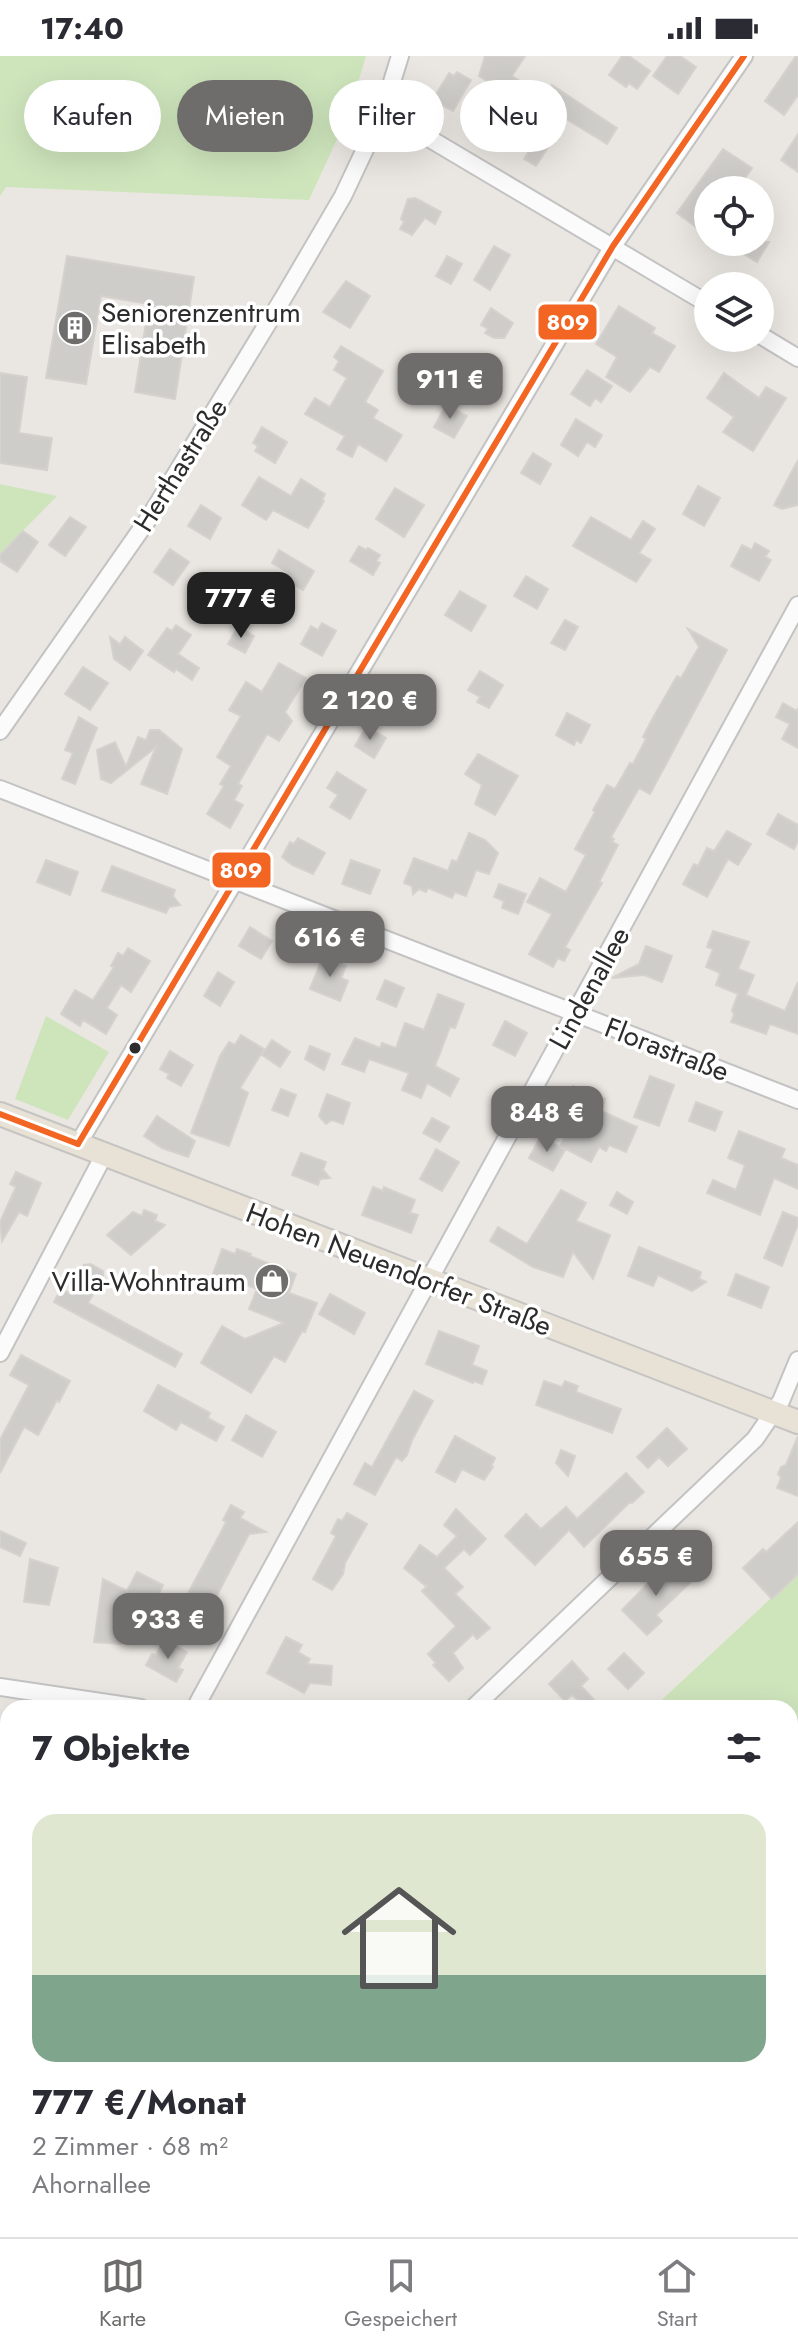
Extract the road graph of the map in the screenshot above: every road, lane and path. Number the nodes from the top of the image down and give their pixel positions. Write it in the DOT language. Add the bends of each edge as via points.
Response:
graph roads {
  1 [pos="400,56"];
  2 [pos="744,56"];
  3 [pos="393,80"];
  4 [pos="444,147"];
  5 [pos="364,152"];
  6 [pos="613,246"];
  7 [pos="694,295"];
  8 [pos="774,343"];
  9 [pos="798,358"];
  10 [pos="798,605"];
  11 [pos="0,731"];
  12 [pos="0,789"];
  13 [pos="236,880"];
  14 [pos="576,1013"];
  15 [pos="798,1100"];
  16 [pos="0,1114"];
  17 [pos="78,1144"];
  18 [pos="104,1155"];
  19 [pos="427,1280"];
  20 [pos="0,1353"];
  21 [pos="798,1360"];
  22 [pos="774,1413"];
  23 [pos="798,1422"];
  24 [pos="0,1687"];
  25 [pos="79,1700"];
  26 [pos="199,1700"];
  27 [pos="481,1700"];
  1 -- 3 [label="street, Herthastraße"];
  2 -- 6 [label="street"];
  4 -- 6 [label="street"];
  5 -- 11 [label="street, Herthastraße" via="343,196 149,518"];
  6 -- 7 [label="street"];
  6 -- 13 [label="street"];
  8 -- 9 [label="street"];
  10 -- 14 [label="street, Lindenallee"];
  12 -- 13 [label="street, Florastraße"];
  13 -- 14 [label="street, Florastraße"];
  13 -- 17 [label="street"];
  14 -- 15 [label="street, Florastraße"];
  14 -- 19 [label="street, Lindenallee"];
  16 -- 17 [label="main road, Hohen Neuendorfer Straße"];
  17 -- 18 [label="main road, Hohen Neuendorfer Straße"];
  18 -- 19 [label="main road, Hohen Neuendorfer Straße"];
  18 -- 20 [label="street"];
  19 -- 22 [label="main road, Hohen Neuendorfer Straße"];
  19 -- 26 [label="street, Lindenallee"];
  21 -- 22 [label="street"];
  22 -- 23 [label="main road, Hohen Neuendorfer Straße"];
  22 -- 27 [label="street" via="755,1439"];
  24 -- 25 [label="street"];
}
